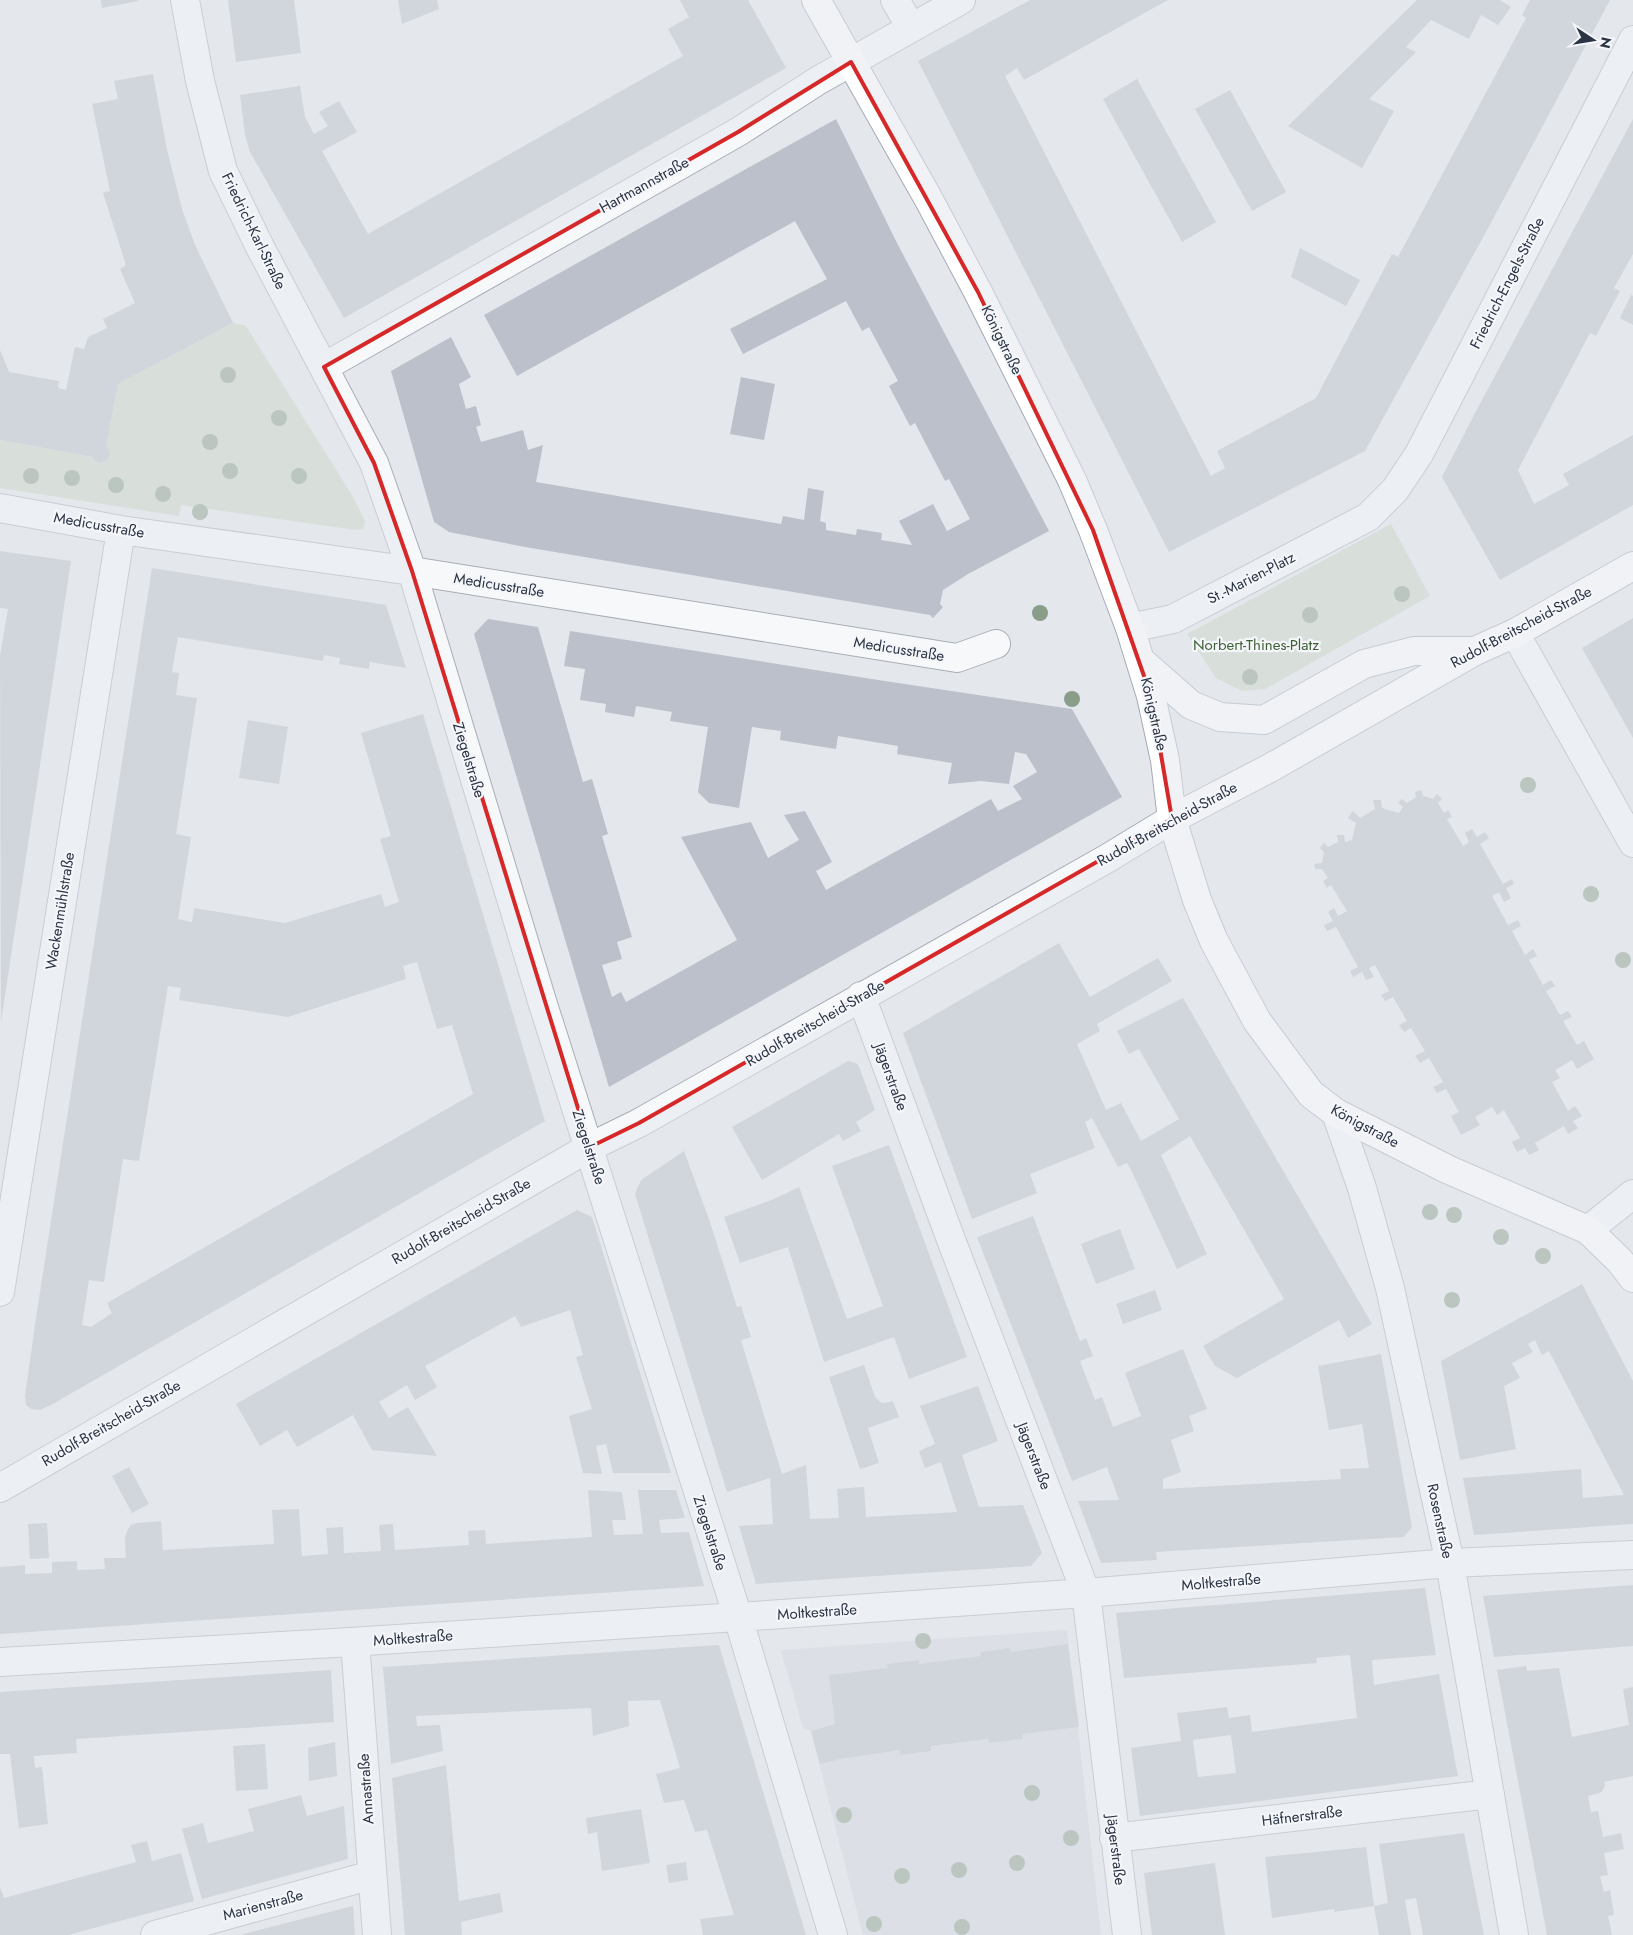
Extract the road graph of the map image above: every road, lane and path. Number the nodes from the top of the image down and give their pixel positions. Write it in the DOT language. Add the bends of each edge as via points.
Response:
graph roads {
  1 [pos="184,0"];
  2 [pos="816,0"];
  3 [pos="895,0"];
  4 [pos="961,0"];
  5 [pos="911,27"];
  6 [pos="1633,40"];
  7 [pos="852,62"];
  8 [pos="324,367"];
  9 [pos="0,508"];
  10 [pos="1368,518"];
  11 [pos="121,530"];
  12 [pos="1633,566"];
  13 [pos="412,571"];
  14 [pos="1130,628"];
  15 [pos="1514,633"];
  16 [pos="996,644"];
  17 [pos="1475,651"];
  18 [pos="1141,661"];
  19 [pos="1172,819"];
  20 [pos="1633,842"];
  21 [pos="861,996"];
  22 [pos="1336,1113"];
  23 [pos="590,1147"];
  24 [pos="8,1192"];
  25 [pos="1633,1194"];
  26 [pos="1588,1230"];
  27 [pos="1633,1278"];
  28 [pos="0,1292"];
  29 [pos="0,1488"];
  30 [pos="1633,1555"];
  31 [pos="1450,1563"];
  32 [pos="1086,1593"];
  33 [pos="738,1618"];
  34 [pos="356,1642"];
  35 [pos="0,1662"];
  36 [pos="1490,1794"];
  37 [pos="1114,1838"];
  38 [pos="372,1875"];
  39 [pos="155,1935"];
  40 [pos="377,1935"];
  41 [pos="834,1935"];
  42 [pos="1127,1935"];
  43 [pos="1514,1935"];
  1 -- 8 [label="street, Friedrich-Karl-Straße" via="200,81 223,170"];
  2 -- 7 [label="main road, Königstraße"];
  3 -- 5 [label="street"];
  4 -- 5 [label="street, Hartmannstraße"];
  5 -- 7 [label="street, Hartmannstraße"];
  6 -- 10 [label="street, Friedrich-Engels-Straße" via="1418,454 1395,490"];
  7 -- 8 [label="street, Hartmannstraße" via="738,132"];
  7 -- 14 [label="main road, Königstraße" via="978,292 1072,480"];
  8 -- 13 [label="street, Ziegelstraße" via="374,462"];
  9 -- 11 [label="street, Medicusstraße"];
  10 -- 14 [label="street, St.-Marien-Platz" via="1172,618"];
  11 -- 13 [label="street, Medicusstraße"];
  11 -- 24 [label="street, Wackenmühlstraße"];
  12 -- 15 [label="main road, Rudolf-Breitscheid-Straße"];
  13 -- 16 [label="street, Medicusstraße" via="957,658"];
  13 -- 23 [label="street, Ziegelstraße" via="542,1001"];
  14 -- 18 [label="main road, Königstraße"];
  15 -- 17 [label="main road, Rudolf-Breitscheid-Straße"];
  15 -- 20 [label="street"];
  17 -- 18 [label="main road" via="1414,651 1364,664 1264,720 1220,717 1191,705"];
  17 -- 19 [label="main road, Rudolf-Breitscheid-Straße" via="1270,768"];
  18 -- 19 [label="main road, Königstraße" via="1165,760"];
  19 -- 21 [label="street, Rudolf-Breitscheid-Straße"];
  19 -- 22 [label="main road, Königstraße" via="1197,900 1214,941 1258,1021 1311,1094"];
  21 -- 23 [label="street, Rudolf-Breitscheid-Straße" via="639,1123"];
  21 -- 32 [label="street, Jägerstraße"];
  22 -- 26 [label="main road, Königstraße" via="1449,1170"];
  22 -- 31 [label="street, Rosenstraße" via="1362,1188 1390,1288"];
  23 -- 29 [label="street, Rudolf-Breitscheid-Straße"];
  23 -- 33 [label="street, Ziegelstraße"];
  24 -- 28 [label="street, Wackenmühlstraße"];
  25 -- 26 [label="street"];
  26 -- 27 [label="main road, Königstraße"];
  30 -- 31 [label="street, Moltkestraße"];
  31 -- 32 [label="street, Moltkestraße"];
  31 -- 36 [label="street, Rosenstraße"];
  32 -- 33 [label="street, Moltkestraße"];
  32 -- 37 [label="street, Jägerstraße"];
  33 -- 34 [label="street, Moltkestraße"];
  33 -- 41 [label="street, Ziegelstraße"];
  34 -- 35 [label="street, Moltkestraße"];
  34 -- 38 [label="street, Annastraße"];
  36 -- 37 [label="street, Häfnerstraße"];
  36 -- 43 [label="street, Rosenstraße"];
  37 -- 42 [label="street, Jägerstraße"];
  38 -- 39 [label="street, Marienstraße"];
  38 -- 40 [label="street, Annastraße"];
}
